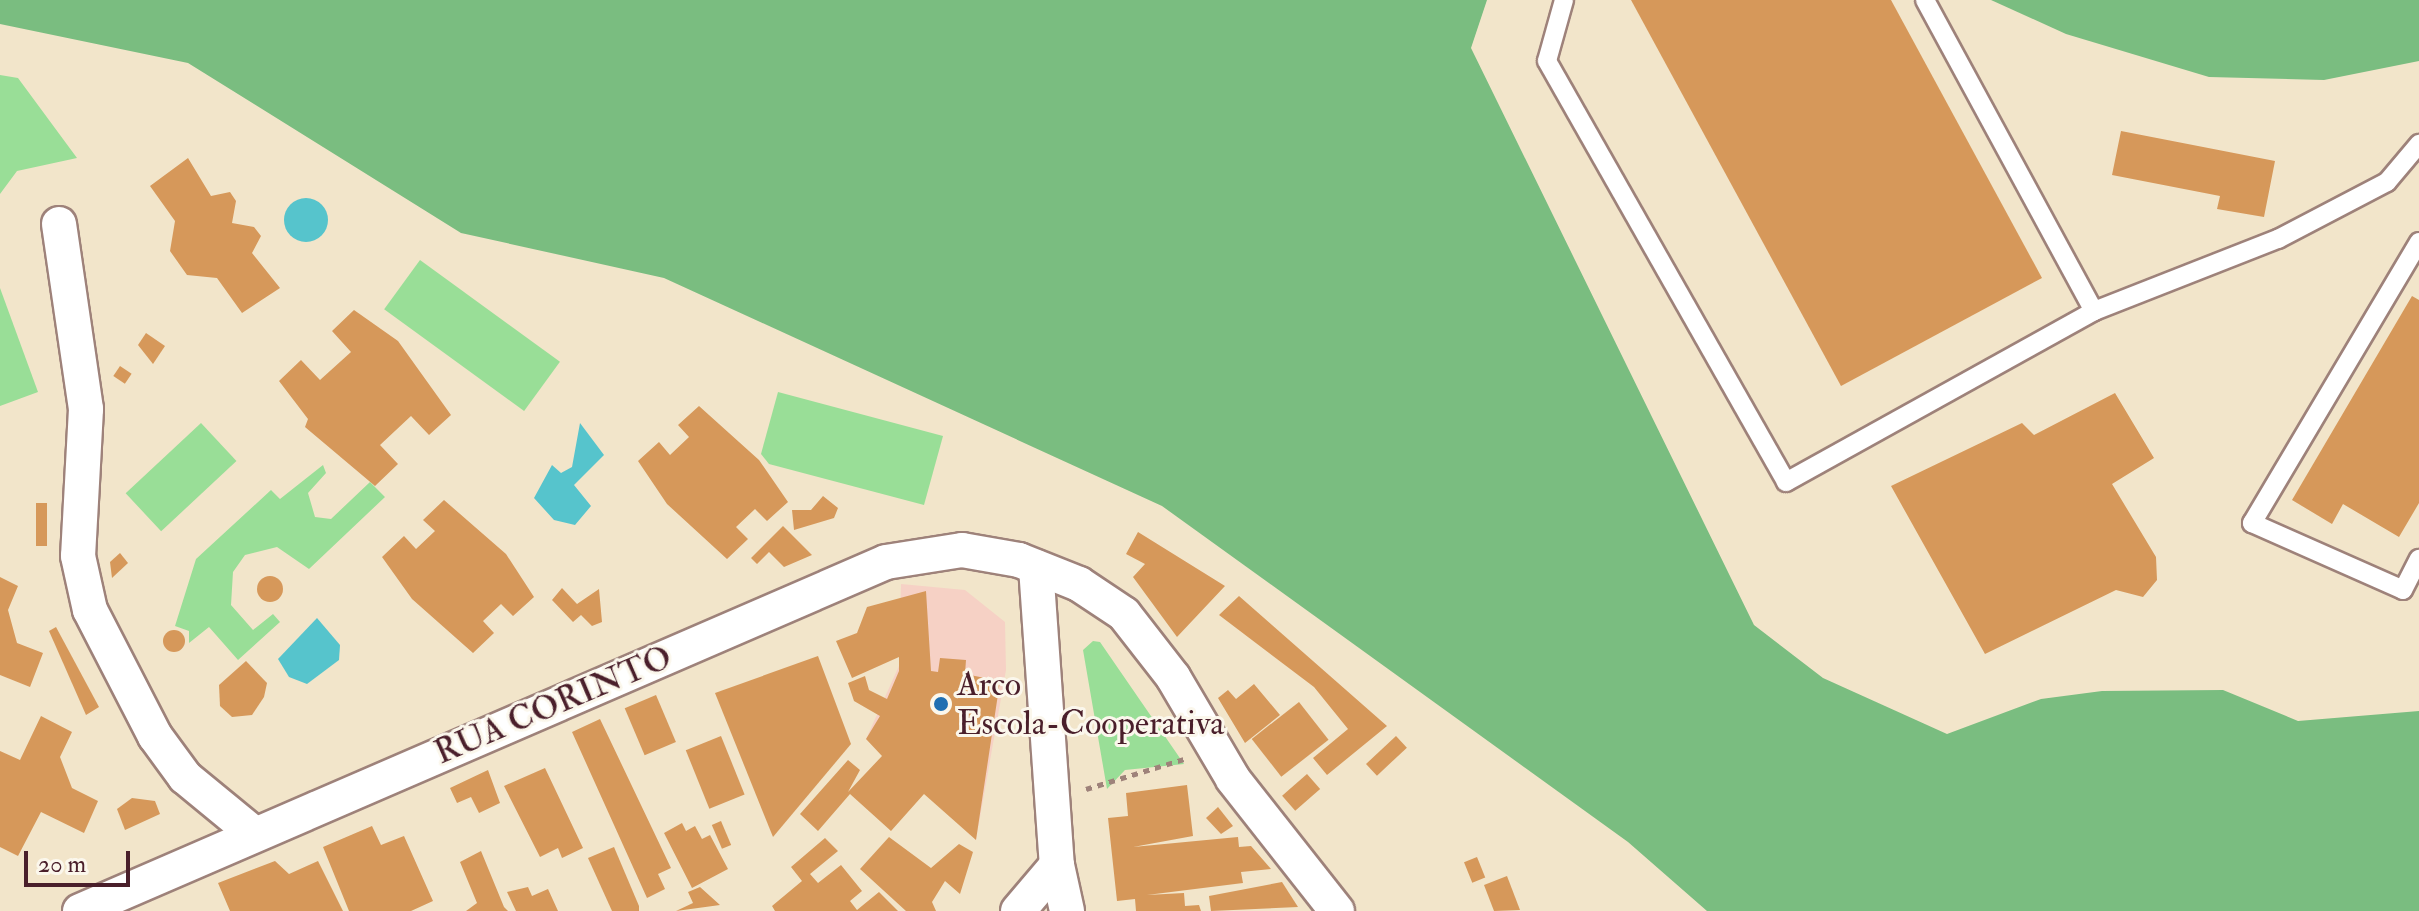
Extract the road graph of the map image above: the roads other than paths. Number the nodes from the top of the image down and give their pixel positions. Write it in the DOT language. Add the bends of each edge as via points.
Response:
graph roads {
  1 [pos="1564,0"];
  2 [pos="1925,0"];
  3 [pos="2419,144"];
  4 [pos="59,224"];
  5 [pos="2419,242"];
  6 [pos="2094,311"];
  7 [pos="2419,559"];
  8 [pos="1036,567"];
  9 [pos="253,833"];
  10 [pos="1057,865"];
  11 [pos="80,911"];
  12 [pos="1018,911"];
  13 [pos="1067,911"];
  14 [pos="1337,911"];
  1 -- 6 [label="lane" via="1547,61 1786,482"];
  2 -- 6 [label="lane"];
  3 -- 6 [label="lane" via="2387,182 2291,232"];
  4 -- 9 [label="street" via="86,409 78,556 90,610 155,736 185,777"];
  5 -- 7 [label="lane" via="2252,523 2403,590"];
  8 -- 9 [label="street, RUA CORINTO" via="962,550 886,562"];
  8 -- 10 [label="street"];
  8 -- 14 [label="street, RUA CORINTO" via="1124,614 1173,677 1215,749"];
  9 -- 11 [label="street, RUA CORINTO"];
  10 -- 12 [label="street"];
  10 -- 13 [label="street"];
}
